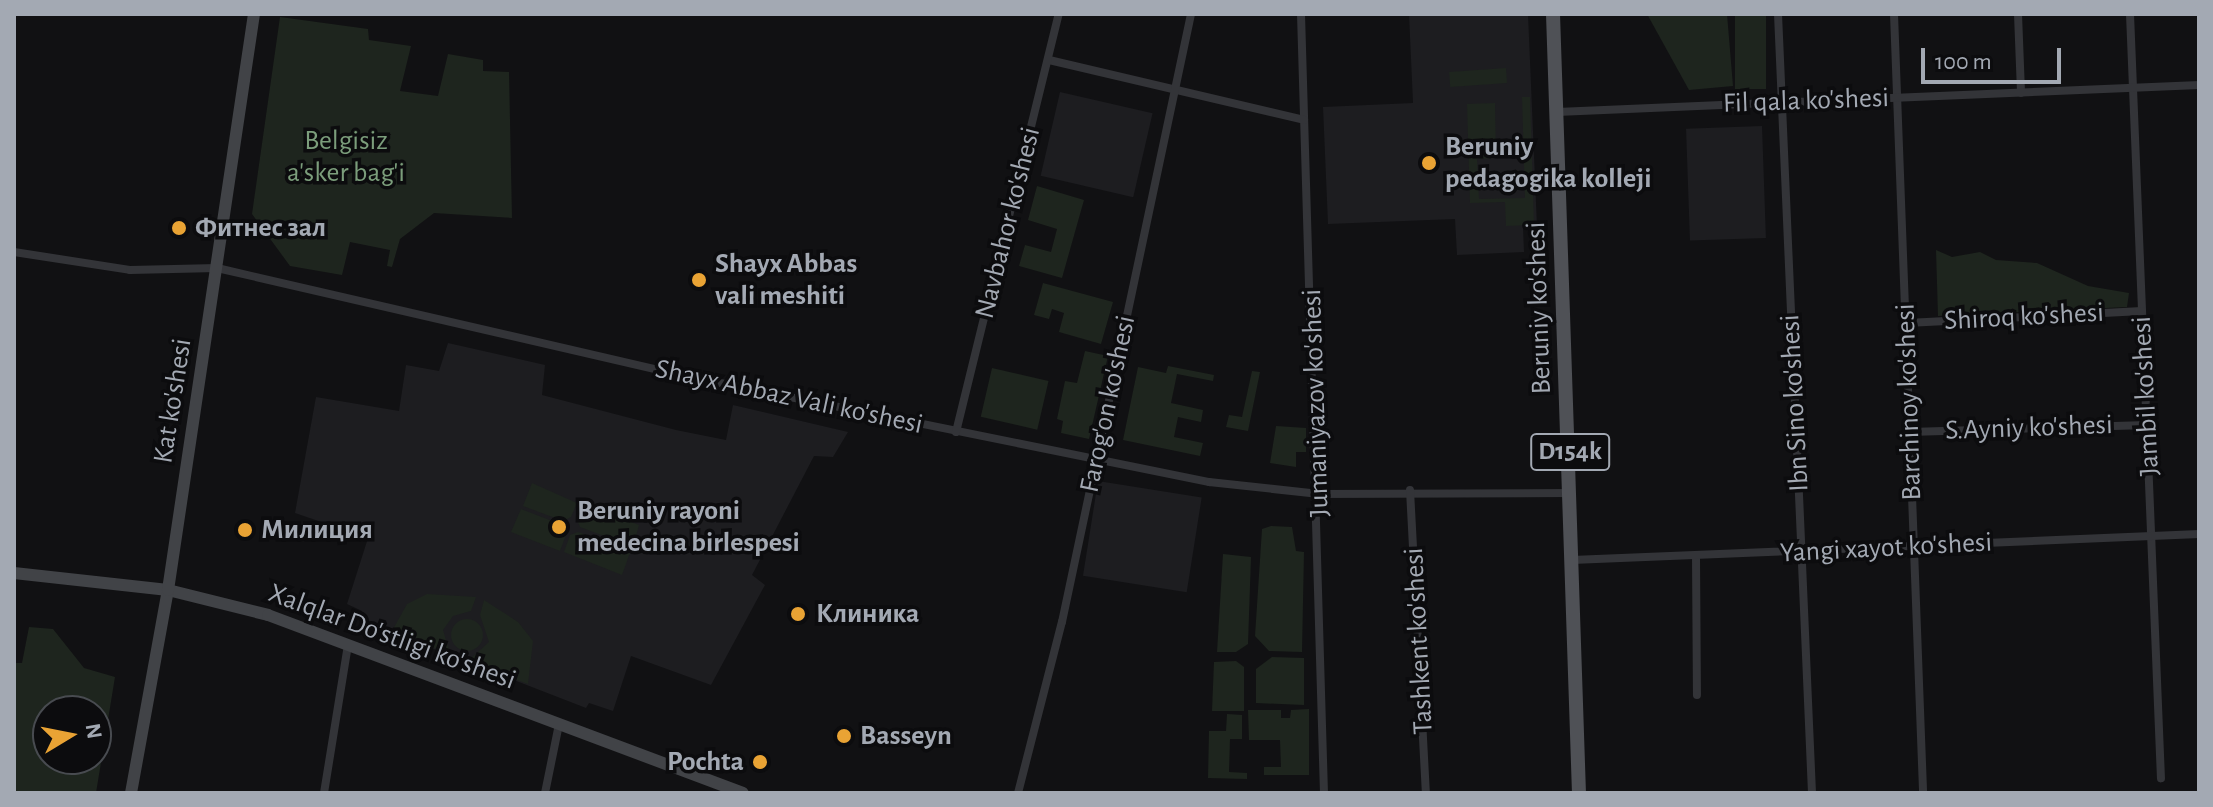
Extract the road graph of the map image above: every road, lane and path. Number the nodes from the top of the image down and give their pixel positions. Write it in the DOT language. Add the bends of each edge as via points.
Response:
graph roads {
  1 [pos="254,14"];
  2 [pos="1059,14"];
  3 [pos="1191,14"];
  4 [pos="1301,14"];
  5 [pos="1553,14"];
  6 [pos="1778,14"];
  7 [pos="1894,14"];
  8 [pos="2018,14"];
  9 [pos="2130,14"];
  10 [pos="1049,60"];
  11 [pos="2199,85"];
  12 [pos="2132,87"];
  13 [pos="1175,90"];
  14 [pos="2021,93"];
  15 [pos="1897,98"];
  16 [pos="1782,102"];
  17 [pos="1557,112"];
  18 [pos="1304,120"];
  19 [pos="14,252"];
  20 [pos="217,268"];
  21 [pos="2142,311"];
  22 [pos="1907,323"];
  23 [pos="2147,425"];
  24 [pos="956,432"];
  25 [pos="1910,432"];
  26 [pos="1096,461"];
  27 [pos="1410,490"];
  28 [pos="1571,493"];
  29 [pos="1319,494"];
  30 [pos="2199,534"];
  31 [pos="2154,537"];
  32 [pos="1914,544"];
  33 [pos="1802,554"];
  34 [pos="1696,557"];
  35 [pos="1572,560"];
  36 [pos="14,573"];
  37 [pos="168,590"];
  38 [pos="348,643"];
  39 [pos="1697,695"];
  40 [pos="559,724"];
  41 [pos="2161,778"];
  42 [pos="1923,790"];
  43 [pos="131,793"];
  44 [pos="324,793"];
  45 [pos="545,793"];
  46 [pos="743,793"];
  47 [pos="1018,793"];
  48 [pos="1324,793"];
  49 [pos="1426,793"];
  50 [pos="1579,793"];
  51 [pos="1812,793"];
  1 -- 20 [label="street, Kat ko'shesi"];
  2 -- 10 [label="street, Navbahor ko'shesi"];
  3 -- 13 [label="street, Farog'on ko'shesi"];
  4 -- 18 [label="street, Jumaniyazov ko'shesi"];
  5 -- 17 [label="main road, Beruniy ko'shesi / D154k"];
  6 -- 16 [label="street, Ibn Sino ko'shesi"];
  7 -- 15 [label="street, Barchinoy ko'shesi"];
  8 -- 14 [label="street"];
  9 -- 12 [label="street, Jambil ko'shesi"];
  10 -- 13 [label="street"];
  10 -- 24 [label="street, Navbahor ko'shesi"];
  11 -- 12 [label="street, Fil qala ko'shesi"];
  12 -- 14 [label="street, Fil qala ko'shesi"];
  12 -- 21 [label="street, Jambil ko'shesi"];
  13 -- 18 [label="street"];
  13 -- 26 [label="street, Farog'on ko'shesi"];
  14 -- 15 [label="street, Fil qala ko'shesi"];
  15 -- 16 [label="street, Fil qala ko'shesi"];
  15 -- 22 [label="street, Barchinoy ko'shesi"];
  16 -- 17 [label="street, Fil qala ko'shesi"];
  16 -- 33 [label="street, Ibn Sino ko'shesi"];
  17 -- 28 [label="main road, Beruniy ko'shesi / D154k"];
  18 -- 29 [label="street, Jumaniyazov ko'shesi"];
  19 -- 20 [label="street, Shayx Abbaz Vali ko'shesi" via="130,270"];
  20 -- 24 [label="street, Shayx Abbaz Vali ko'shesi"];
  20 -- 37 [label="street, Kat ko'shesi"];
  21 -- 22 [label="street, Shiroq ko'shesi"];
  21 -- 23 [label="street, Jambil ko'shesi"];
  22 -- 25 [label="street, Barchinoy ko'shesi"];
  23 -- 25 [label="street, S.Ayniy ko'shesi"];
  23 -- 31 [label="street, Jambil ko'shesi"];
  24 -- 26 [label="street, Shayx Abbaz Vali ko'shesi"];
  25 -- 32 [label="street, Barchinoy ko'shesi"];
  26 -- 29 [label="street, Shayx Abbaz Vali ko'shesi" via="1209,482"];
  26 -- 47 [label="street, Farog'on ko'shesi" via="1030,761"];
  27 -- 28 [label="street, Shayx Abbaz Vali ko'shesi"];
  27 -- 29 [label="street, Shayx Abbaz Vali ko'shesi"];
  27 -- 49 [label="street, Tashkent ko'shesi"];
  28 -- 35 [label="main road, Beruniy ko'shesi / D154k"];
  29 -- 48 [label="street, Jumaniyazov ko'shesi"];
  30 -- 31 [label="street, Yangi xayot ko'shesi"];
  31 -- 32 [label="street, Yangi xayot ko'shesi"];
  31 -- 41 [label="street, Jambil ko'shesi"];
  32 -- 33 [label="street, Yangi xayot ko'shesi"];
  32 -- 42 [label="street, Barchinoy ko'shesi"];
  33 -- 34 [label="street, Yangi xayot ko'shesi"];
  33 -- 51 [label="street, Ibn Sino ko'shesi"];
  34 -- 35 [label="street, Yangi xayot ko'shesi"];
  34 -- 39 [label="street"];
  35 -- 50 [label="main road, Beruniy ko'shesi / D154k"];
  36 -- 37 [label="street, Xalqlar Do'stligi ko'shesi"];
  37 -- 38 [label="street, Xalqlar Do'stligi ko'shesi" via="268,615"];
  37 -- 43 [label="street, Kat ko'shesi"];
  38 -- 40 [label="street, Xalqlar Do'stligi ko'shesi"];
  38 -- 44 [label="street"];
  40 -- 45 [label="street"];
  40 -- 46 [label="street, Xalqlar Do'stligi ko'shesi"];
}
